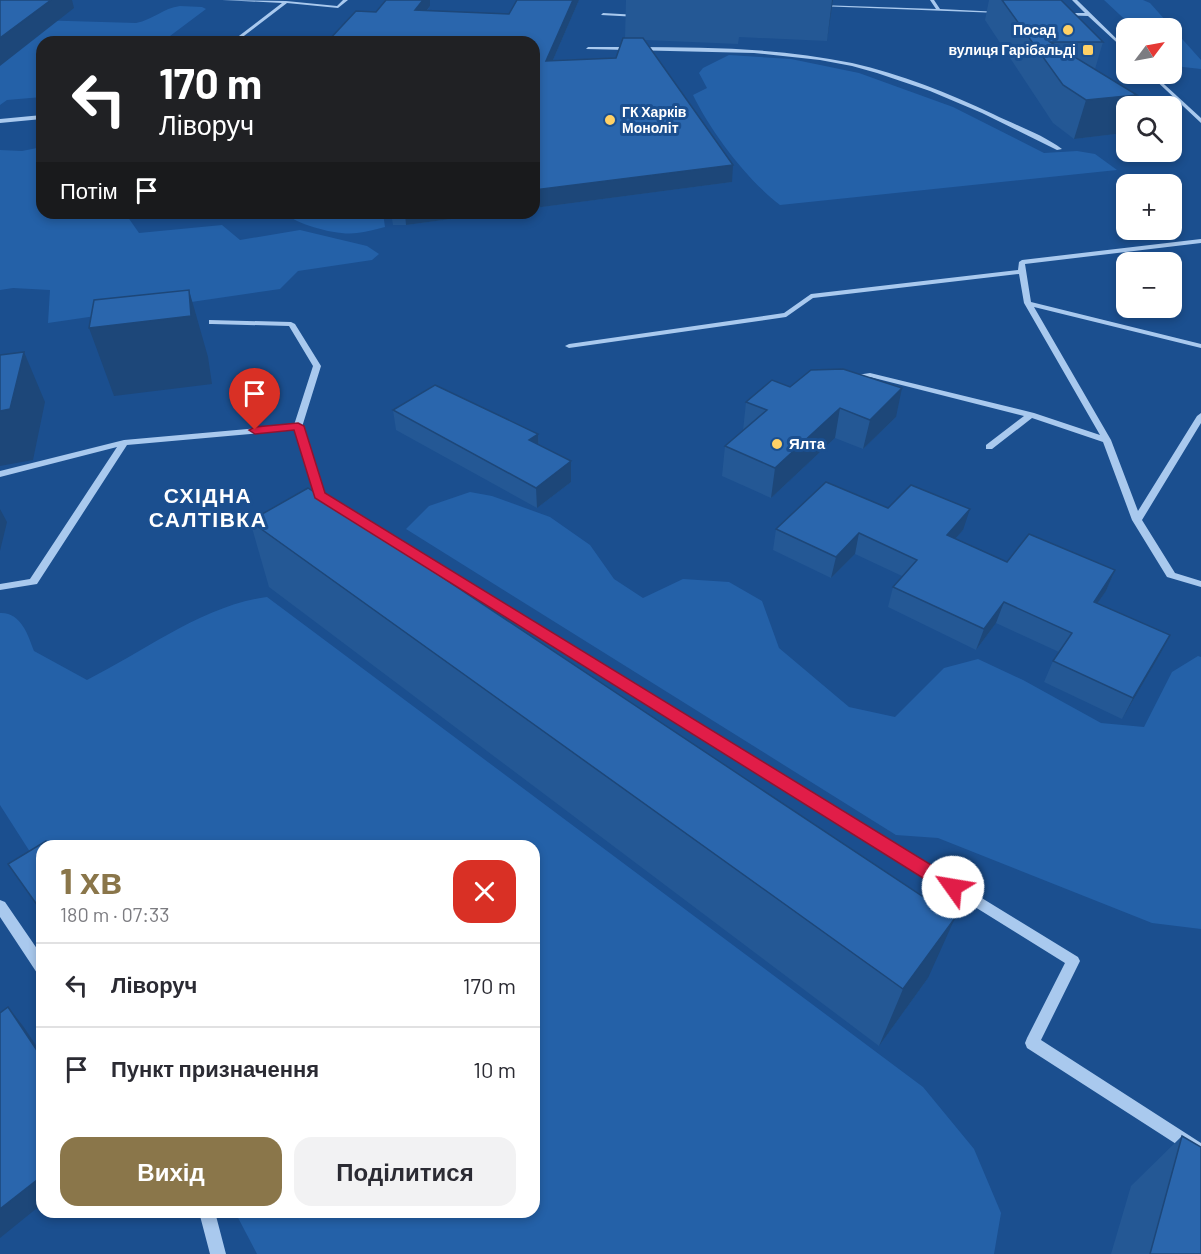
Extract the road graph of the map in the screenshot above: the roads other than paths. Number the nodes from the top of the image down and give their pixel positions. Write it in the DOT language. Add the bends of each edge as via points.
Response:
graph roads {
  1 [pos="224,0"];
  2 [pos="346,0"];
  3 [pos="932,0"];
  4 [pos="1074,0"];
  5 [pos="286,2"];
  6 [pos="812,5"];
  7 [pos="939,10"];
  8 [pos="1010,13"];
  9 [pos="603,14"];
  10 [pos="1058,14"];
  11 [pos="1089,15"];
  12 [pos="649,16"];
  13 [pos="241,36"];
  14 [pos="1116,41"];
  15 [pos="588,48"];
  16 [pos="1162,84"];
  17 [pos="36,118"];
  18 [pos="0,121"];
  19 [pos="1201,121"];
  20 [pos="1059,149"];
  21 [pos="1201,242"];
  22 [pos="1022,272"];
  23 [pos="1028,303"];
  24 [pos="212,322"];
  25 [pos="569,346"];
  26 [pos="1201,346"];
  27 [pos="848,378"];
  28 [pos="1031,415"];
  29 [pos="1201,416"];
  30 [pos="298,426"];
  31 [pos="1107,440"];
  32 [pos="124,443"];
  33 [pos="989,447"];
  34 [pos="0,474"];
  35 [pos="1137,520"];
  36 [pos="1201,584"];
  37 [pos="0,587"];
  38 [pos="0,906"];
  39 [pos="36,959"];
  40 [pos="1201,1152"];
  41 [pos="209,1218"];
  42 [pos="218,1254"];
  1 -- 5 [label="street"];
  2 -- 5 [label="street" via="338,7"];
  3 -- 7 [label="street"];
  4 -- 11 [label="street"];
  5 -- 13 [label="street"];
  6 -- 7 [label="street"];
  7 -- 8 [label="street"];
  9 -- 12 [label="street"];
  10 -- 11 [label="street"];
  11 -- 14 [label="street"];
  15 -- 20 [label="street" via="731,51 852,65 923,87"];
  16 -- 19 [label="street"];
  17 -- 18 [label="street"];
  21 -- 22 [label="street" via="1023,262"];
  22 -- 23 [label="street"];
  22 -- 25 [label="street" via="811,296 786,315"];
  23 -- 26 [label="street"];
  23 -- 31 [label="street"];
  24 -- 30 [label="street" via="291,324 317,366"];
  27 -- 28 [label="street" via="870,375"];
  28 -- 31 [label="street"];
  28 -- 33 [label="street"];
  29 -- 35 [label="street"];
  30 -- 32 [label="street"];
  30 -- 40 [label="street" via="319,495 1072,961 1032,1043"];
  31 -- 35 [label="street"];
  32 -- 34 [label="street"];
  32 -- 37 [label="street" via="33,582"];
  35 -- 36 [label="street" via="1171,575"];
  38 -- 39 [label="street"];
  41 -- 42 [label="street"];
}
